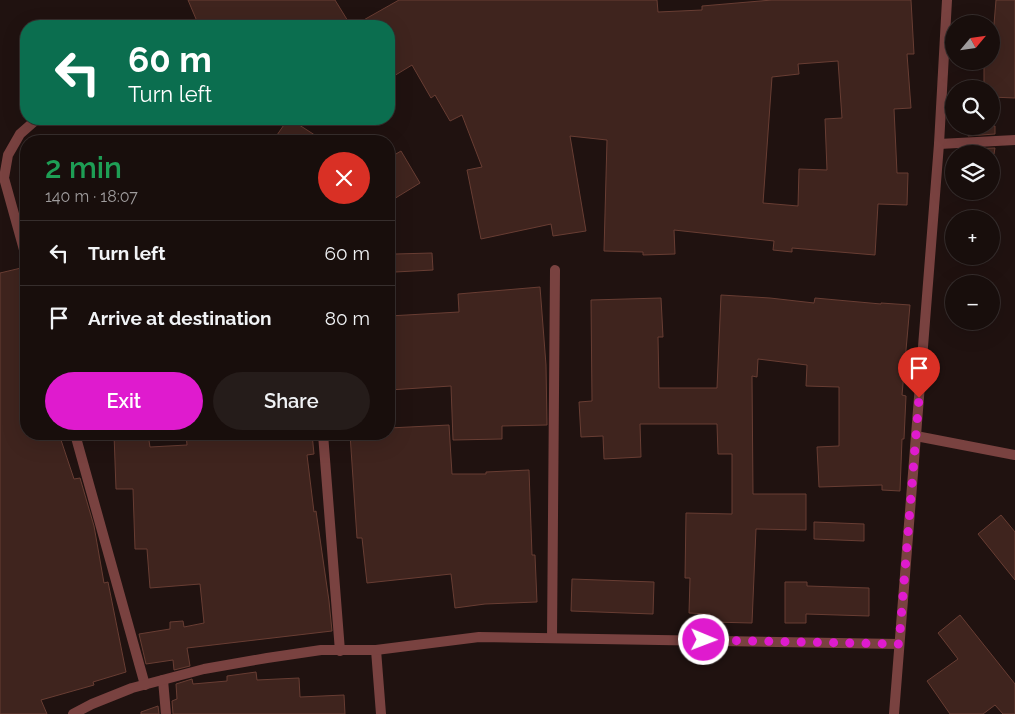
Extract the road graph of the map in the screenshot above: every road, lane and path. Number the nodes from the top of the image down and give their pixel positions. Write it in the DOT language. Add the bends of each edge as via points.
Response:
graph roads {
  1 [pos="947,0"];
  2 [pos="30,125"];
  3 [pos="1015,140"];
  4 [pos="939,144"];
  5 [pos="20,235"];
  6 [pos="555,270"];
  7 [pos="916,436"];
  8 [pos="77,440"];
  9 [pos="323,440"];
  10 [pos="1015,455"];
  11 [pos="552,638"];
  12 [pos="899,644"];
  13 [pos="376,650"];
  14 [pos="340,651"];
  15 [pos="163,680"];
  16 [pos="145,685"];
  17 [pos="73,714"];
  18 [pos="166,714"];
  19 [pos="380,714"];
  20 [pos="894,714"];
  1 -- 4 [label="street"];
  2 -- 5 [label="street" via="20,134 8,155 4,178"];
  3 -- 4 [label="street"];
  4 -- 7 [label="street"];
  6 -- 11 [label="street"];
  7 -- 10 [label="street"];
  7 -- 12 [label="street"];
  8 -- 16 [label="street"];
  9 -- 14 [label="street"];
  11 -- 12 [label="street"];
  11 -- 13 [label="street" via="479,637"];
  12 -- 20 [label="street"];
  13 -- 14 [label="street"];
  13 -- 19 [label="street"];
  14 -- 15 [label="street" via="321,650 267,658"];
  15 -- 16 [label="street"];
  15 -- 18 [label="street"];
  16 -- 17 [label="street"];
}
